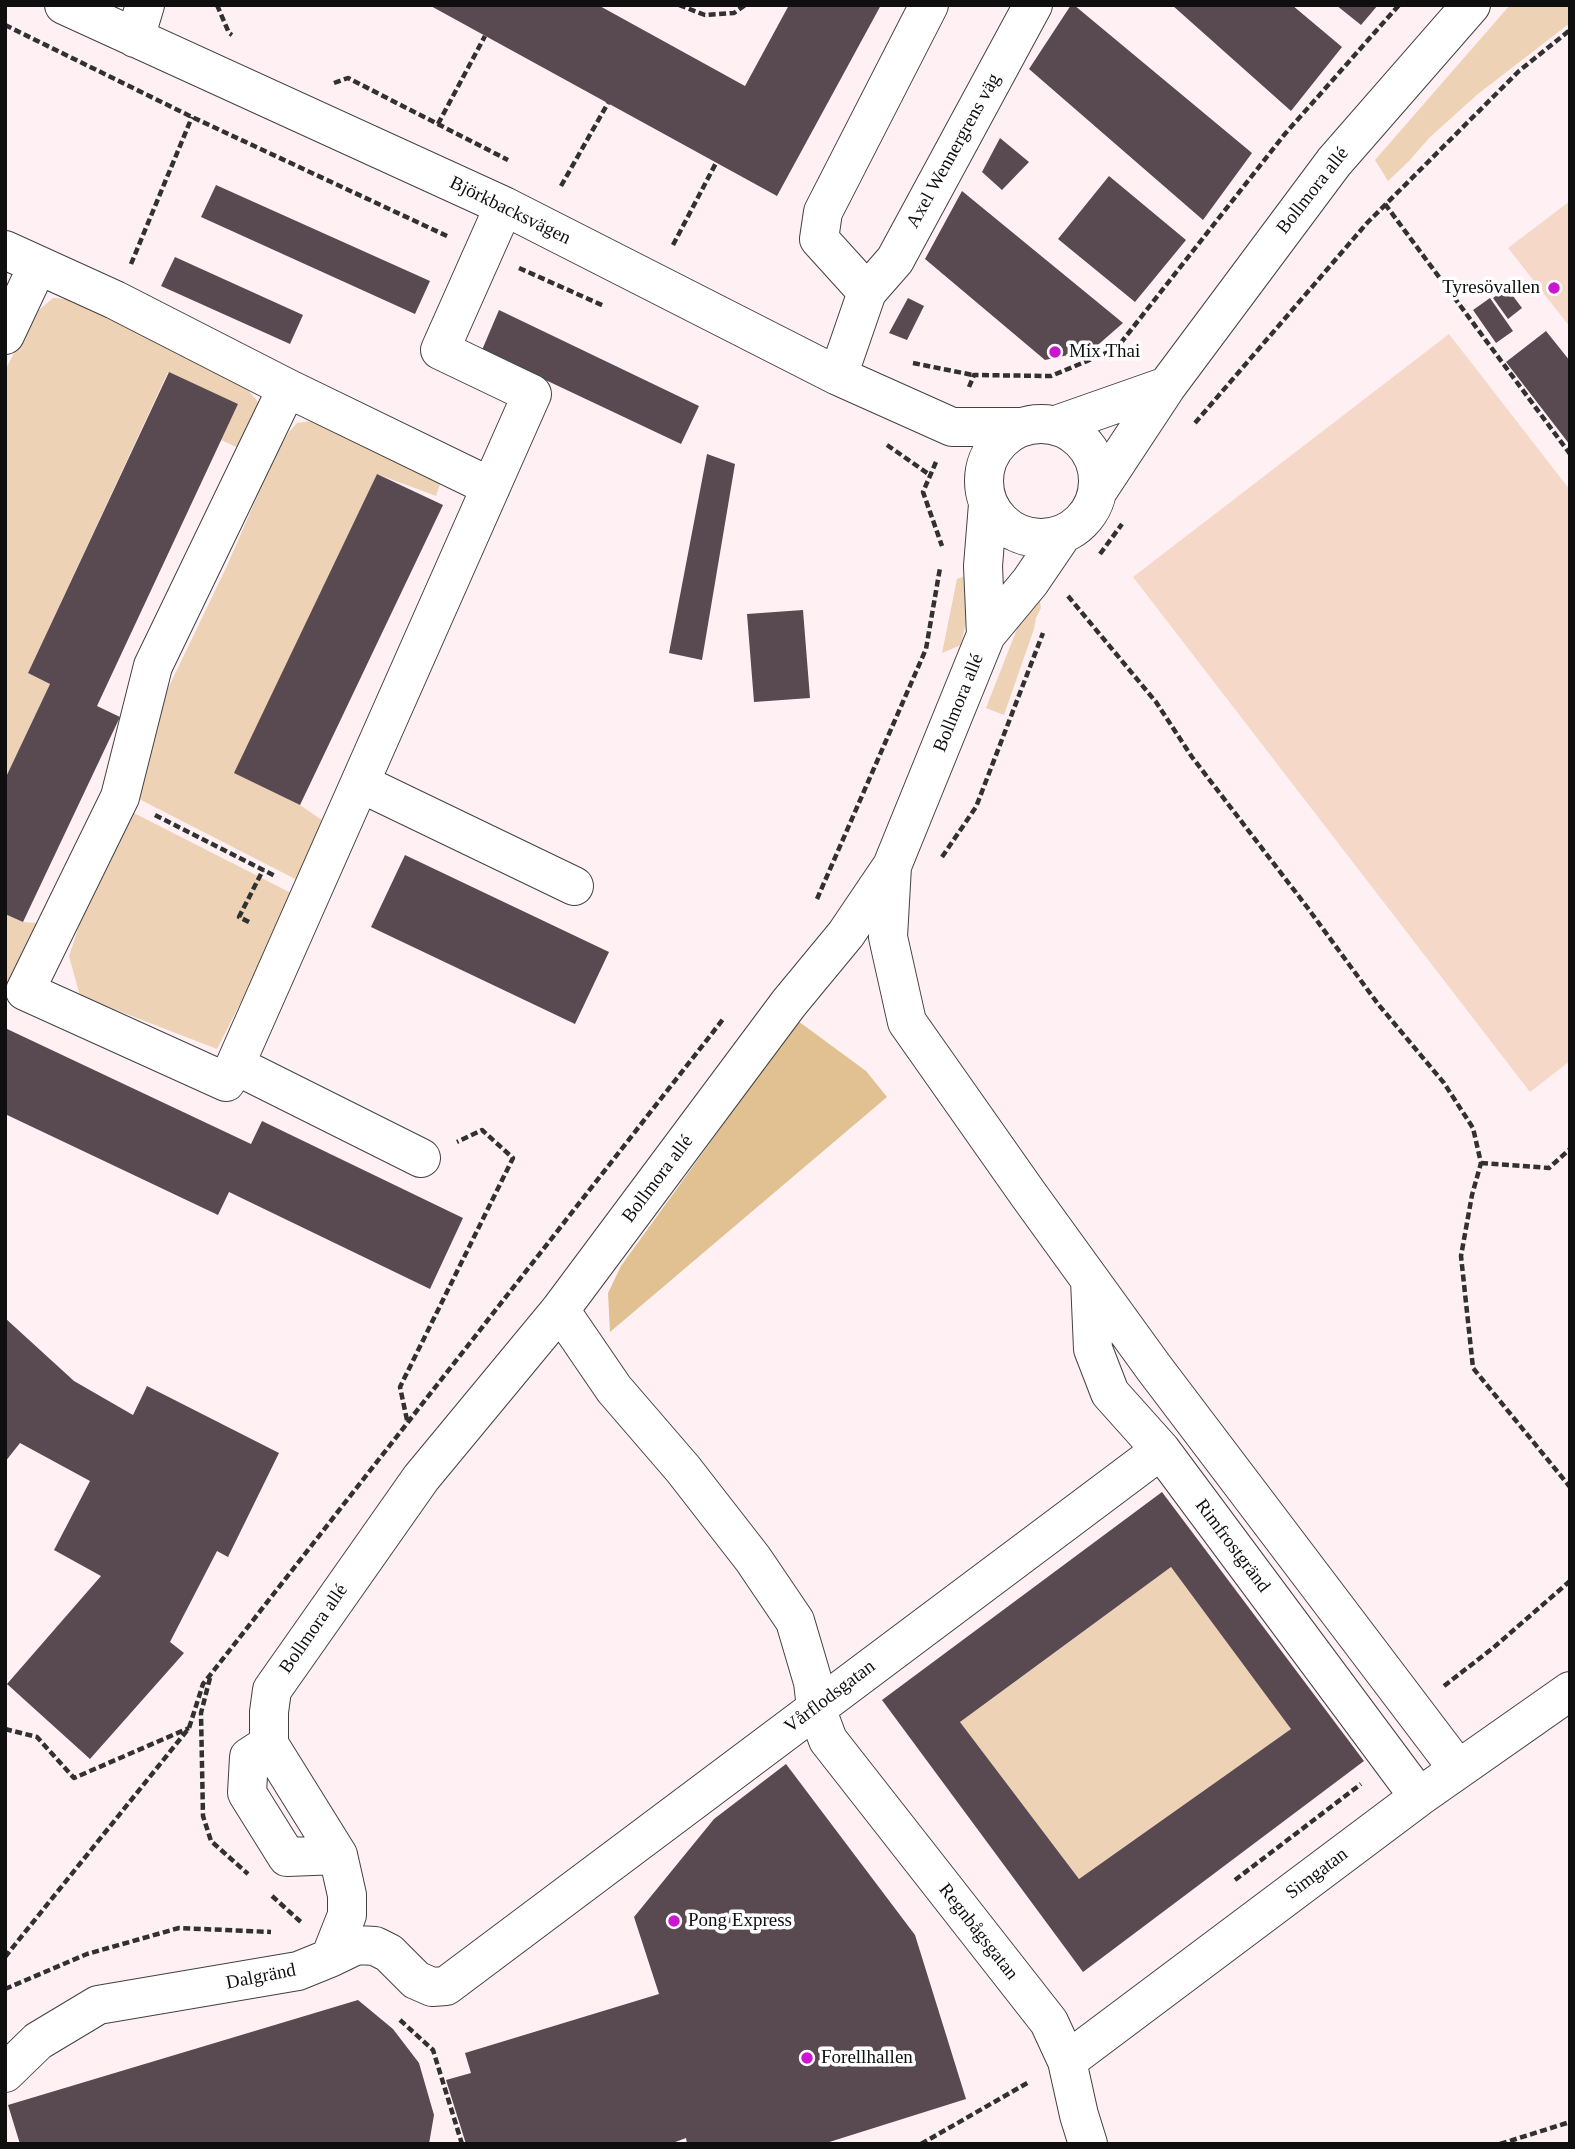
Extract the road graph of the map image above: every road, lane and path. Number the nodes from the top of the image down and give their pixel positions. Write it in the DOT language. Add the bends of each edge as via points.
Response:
graph roads {
  1 [pos="64,5"];
  2 [pos="680,5"];
  3 [pos="745,5"];
  4 [pos="929,5"];
  5 [pos="1033,5"];
  6 [pos="1399,5"];
  7 [pos="1471,5"];
  8 [pos="140,22"];
  9 [pos="1570,30"];
  10 [pos="485,36"];
  11 [pos="608,103"];
  12 [pos="192,117"];
  13 [pos="438,124"];
  14 [pos="716,163"];
  15 [pos="561,187"];
  16 [pos="1385,204"];
  17 [pos="504,206"];
  18 [pos="674,245"];
  19 [pos="22,258"];
  20 [pos="867,292"];
  21 [pos="115,300"];
  22 [pos="5,335"];
  23 [pos="838,376"];
  24 [pos="1167,386"];
  25 [pos="287,388"];
  26 [pos="1038,426"];
  27 [pos="951,427"];
  28 [pos="1189,430"];
  29 [pos="1570,454"];
  30 [pos="985,466"];
  31 [pos="491,486"];
  32 [pos="1099,489"];
  33 [pos="988,504"];
  34 [pos="1127,517"];
  35 [pos="1062,535"];
  36 [pos="943,550"];
  37 [pos="1096,559"];
  38 [pos="941,562"];
  39 [pos="1060,589"];
  40 [pos="1072,589"];
  41 [pos="1067,596"];
  42 [pos="986,635"];
  43 [pos="360,783"];
  44 [pos="120,797"];
  45 [pos="892,866"];
  46 [pos="263,870"];
  47 [pos="574,886"];
  48 [pos="310,894"];
  49 [pos="814,906"];
  50 [pos="249,922"];
  51 [pos="235,1065"];
  52 [pos="1570,1149"];
  53 [pos="421,1158"];
  54 [pos="1481,1163"];
  55 [pos="1090,1280"];
  56 [pos="560,1310"];
  57 [pos="1161,1450"];
  58 [pos="421,1479"];
  59 [pos="1570,1487"];
  60 [pos="1570,1581"];
  61 [pos="1443,1687"];
  62 [pos="1570,1690"];
  63 [pos="822,1724"];
  64 [pos="5,1728"];
  65 [pos="190,1728"];
  66 [pos="1458,1769"];
  67 [pos="1369,1779"];
  68 [pos="1419,1797"];
  69 [pos="1226,1887"];
  70 [pos="273,1932"];
  71 [pos="330,1958"];
  72 [pos="5,1989"];
  73 [pos="433,2050"];
  74 [pos="1067,2061"];
  75 [pos="5,2073"];
  76 [pos="1570,2122"];
  77 [pos="462,2144"];
  78 [pos="921,2144"];
  79 [pos="1088,2144"];
  80 [pos="1500,2144"];
  1 -- 8 [label="street, Björkbacksvägen"];
  2 -- 3 [label="path" via="705,15 734,13"];
  4 -- 20 [label="street" via="822,212 818,239"];
  5 -- 20 [label="street, Axel Wennergrens väg" via="895,260"];
  6 -- 27 [label="path" via="1284,135 1116,349 1051,376 974,375"];
  7 -- 24 [label="street, Bollmora allé" via="1334,162"];
  8 -- 17 [label="street, Björkbacksvägen"];
  9 -- 16 [label="path" via="1519,71"];
  10 -- 13 [label="path"];
  11 -- 15 [label="path"];
  12 -- 21 [label="path"];
  14 -- 18 [label="path"];
  16 -- 28 [label="path"];
  16 -- 29 [label="path"];
  17 -- 23 [label="street, Björkbacksvägen"];
  17 -- 31 [label="street" via="440,350 533,394"];
  19 -- 21 [label="street"];
  19 -- 22 [label="street"];
  20 -- 23 [label="street, Axel Wennergrens väg"];
  21 -- 25 [label="street"];
  23 -- 27 [label="street, Björkbacksvägen"];
  24 -- 26 [label="street"];
  24 -- 32 [label="street, Bollmora allé"];
  25 -- 31 [label="street"];
  25 -- 44 [label="street" via="153,666"];
  26 -- 27 [label="street, Björkbacksvägen"];
  26 -- 30 [label="street" via="1005,436"];
  26 -- 32 [label="street" via="1071,432 1088,449 1098,472"];
  27 -- 30 [label="street, Björkbacksvägen"];
  27 -- 36 [label="path" via="923,492"];
  30 -- 33 [label="street, Bollmora allé"];
  31 -- 43 [label="street"];
  32 -- 35 [label="street, Bollmora allé" via="1086,517"];
  33 -- 35 [label="street" via="1013,532 1046,539"];
  33 -- 42 [label="street, Bollmora allé" via="983,566"];
  34 -- 37 [label="path"];
  35 -- 42 [label="street, Bollmora allé"];
  38 -- 49 [label="path" via="926,649"];
  39 -- 41 [label="path"];
  40 -- 41 [label="path"];
  41 -- 54 [label="path" via="1156,702 1192,757 1378,1004 1444,1083 1473,1128"];
  42 -- 45 [label="street, Bollmora allé"];
  43 -- 47 [label="street"];
  43 -- 48 [label="street"];
  44 -- 46 [label="path"];
  44 -- 51 [label="street" via="25,991 226,1082"];
  45 -- 55 [label="street" via="888,937 907,1022"];
  45 -- 56 [label="street, Bollmora allé" via="846,934 789,1003"];
  46 -- 48 [label="path"];
  46 -- 50 [label="path" via="239,917"];
  48 -- 51 [label="street"];
  51 -- 53 [label="street"];
  52 -- 54 [label="path" via="1549,1167"];
  53 -- 58 [label="path" via="482,1130 513,1158 400,1387"];
  54 -- 59 [label="path" via="1461,1256 1473,1368"];
  55 -- 57 [label="street, Rimfrostgränd" via="1093,1349 1110,1393"];
  55 -- 66 [label="street"];
  56 -- 58 [label="street, Bollmora allé"];
  56 -- 63 [label="street" via="614,1389 683,1469 795,1621"];
  57 -- 63 [label="street, Vårflodsgatan"];
  57 -- 68 [label="street, Rimfrostgränd"];
  58 -- 71 [label="street, Bollmora allé" via="272,1689 269,1744 338,1855 347,1895 347,1915"];
  60 -- 61 [label="path"];
  62 -- 66 [label="street, Simgatan"];
  63 -- 71 [label="street, Vårflodsgatan" via="446,1986 432,1987 416,1980 375,1947 357,1945"];
  63 -- 74 [label="street, Regnbågsgatan" via="1049,2022"];
  64 -- 65 [label="path" via="37,1737 74,1778"];
  66 -- 68 [label="street, Simgatan"];
  67 -- 69 [label="path"];
  68 -- 74 [label="street, Simgatan"];
  70 -- 72 [label="path" via="179,1928 87,1954"];
  71 -- 75 [label="street, Dalgränd" via="298,1971 98,2005 38,2041"];
  73 -- 77 [label="path"];
  74 -- 78 [label="path"];
  74 -- 79 [label="street, Regnbågsgatan"];
  76 -- 80 [label="path"];
}
